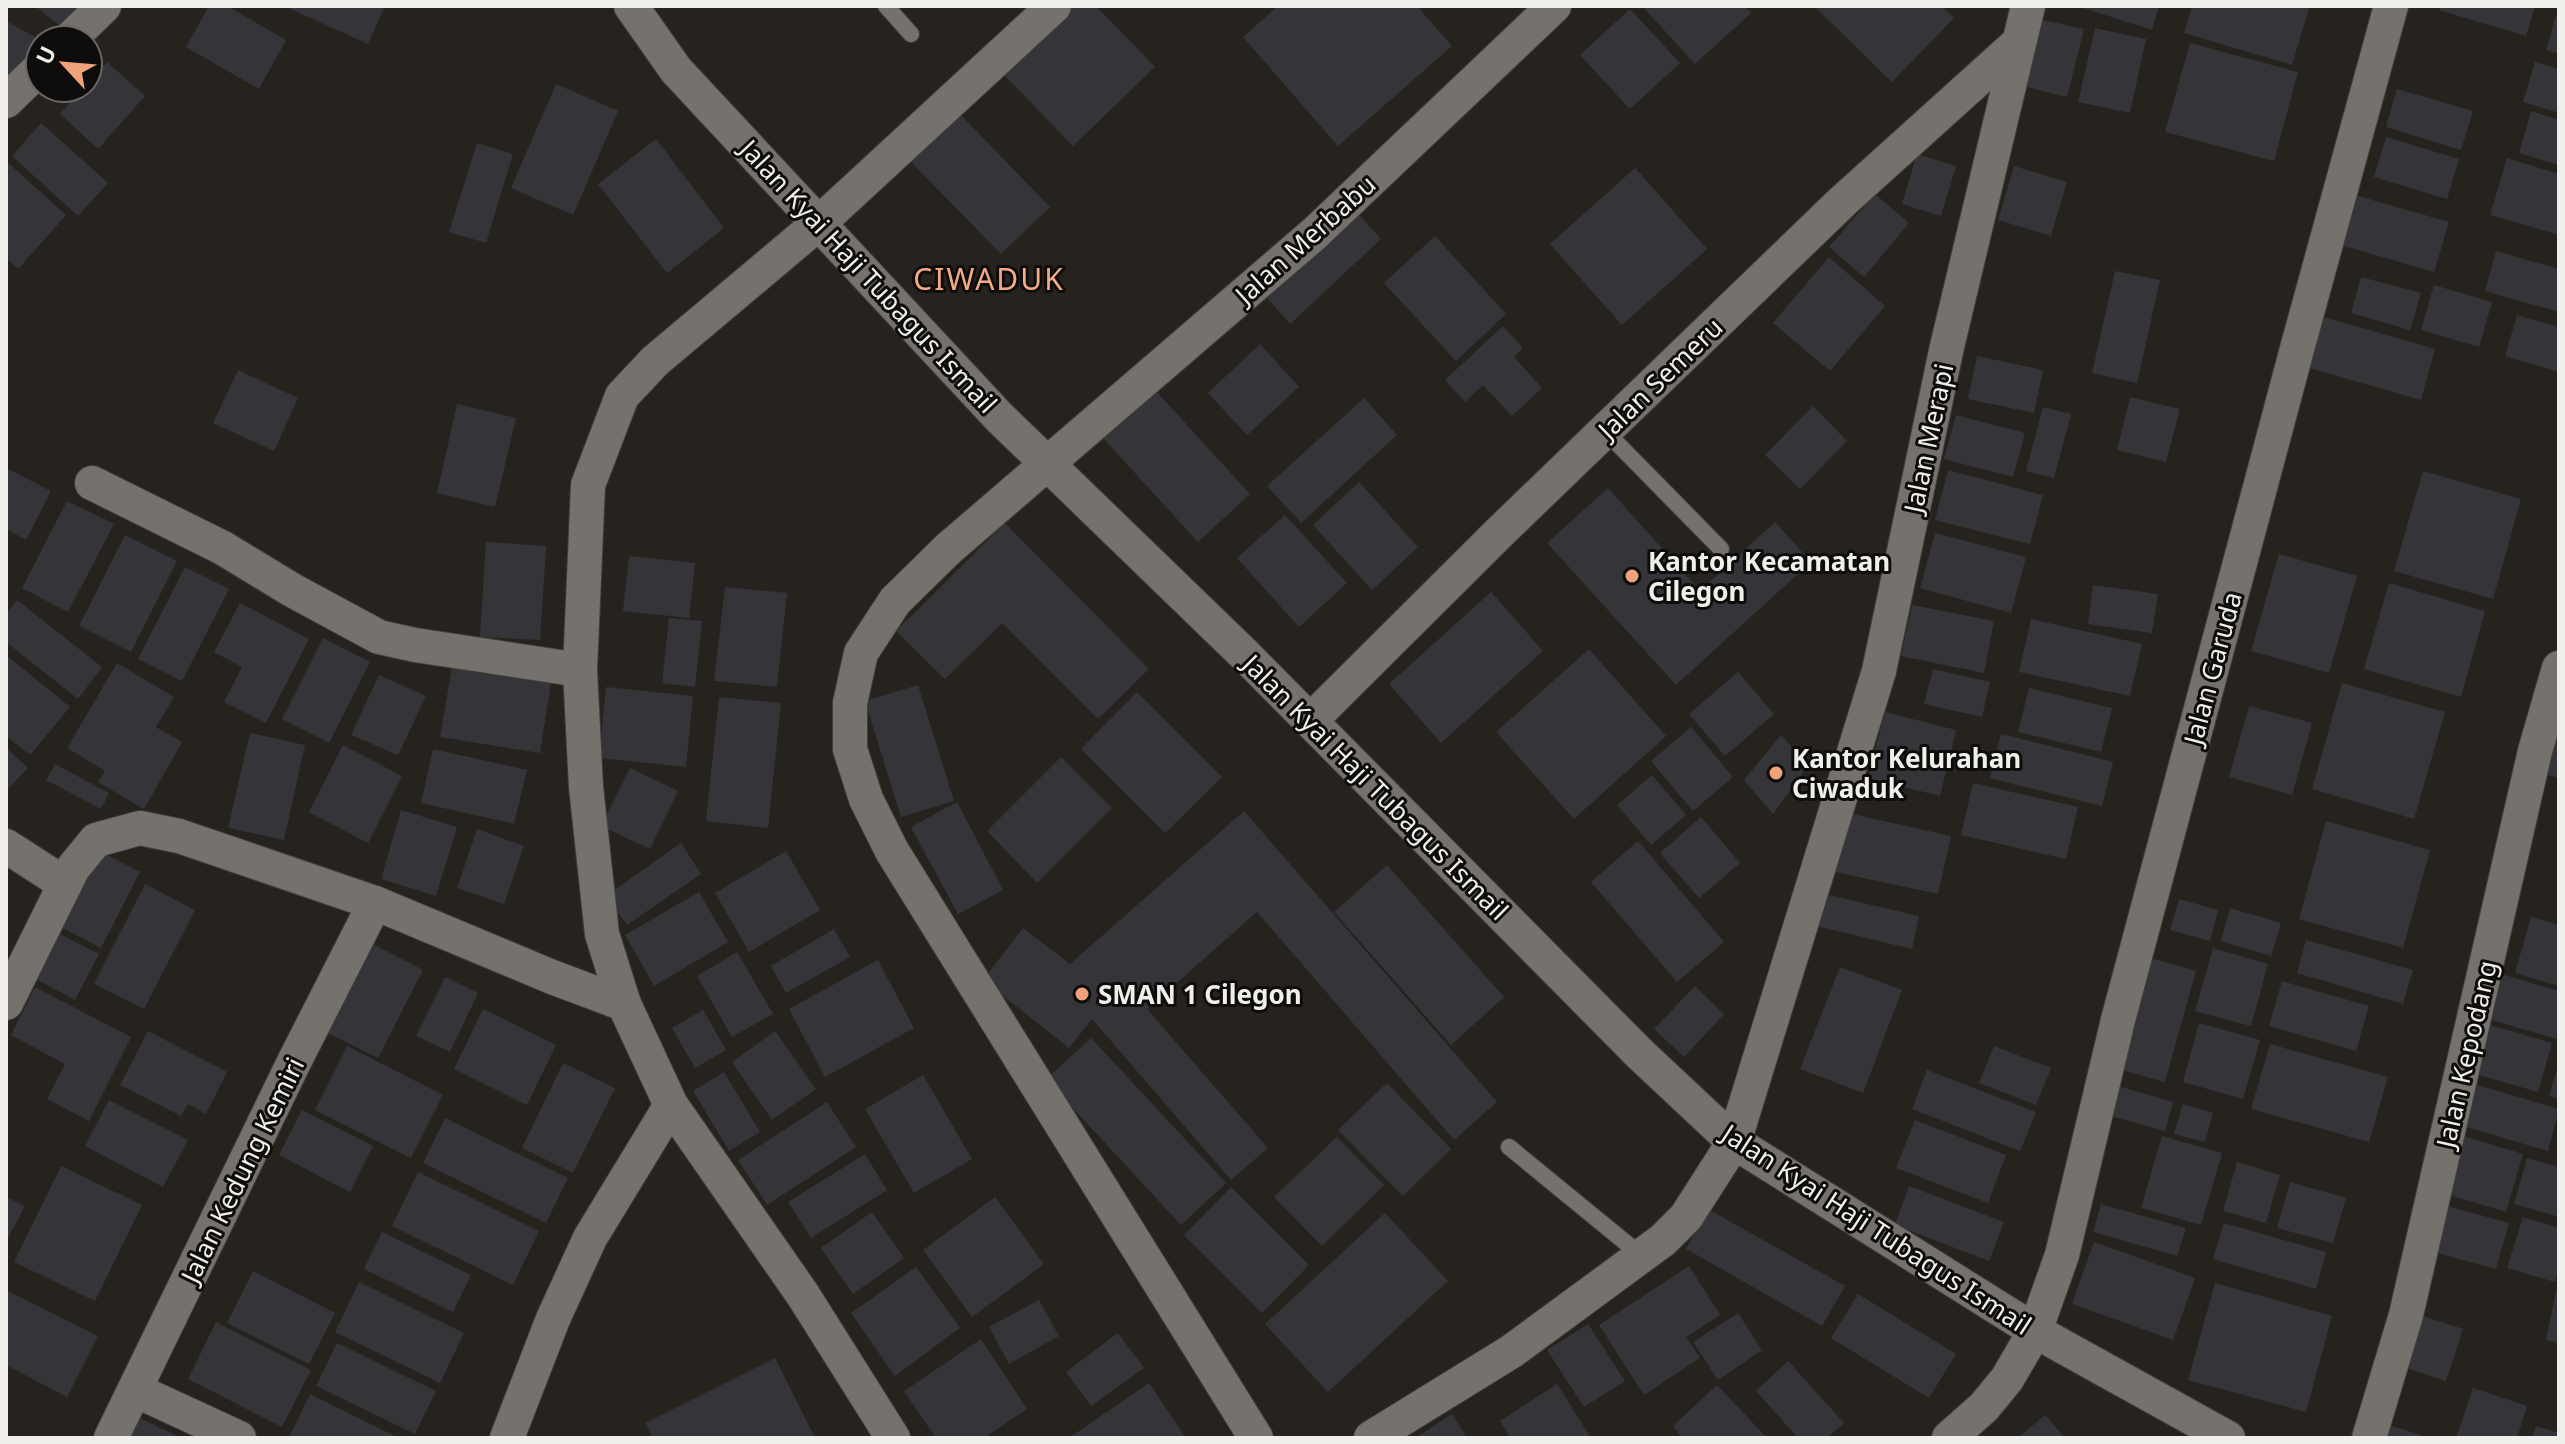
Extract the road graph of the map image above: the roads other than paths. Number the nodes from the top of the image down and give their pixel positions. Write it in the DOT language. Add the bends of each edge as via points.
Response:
graph roads {
  1 [pos="104,6"];
  2 [pos="631,6"];
  3 [pos="886,6"];
  4 [pos="1054,6"];
  5 [pos="1554,6"];
  6 [pos="2028,6"];
  7 [pos="2391,6"];
  8 [pos="85,24"];
  9 [pos="911,34"];
  10 [pos="2017,44"];
  11 [pos="24,84"];
  12 [pos="6,101"];
  13 [pos="819,223"];
  14 [pos="1605,431"];
  15 [pos="1047,463"];
  16 [pos="92,483"];
  17 [pos="1721,549"];
  18 [pos="2559,668"];
  19 [pos="580,670"];
  20 [pos="1311,720"];
  21 [pos="6,846"];
  22 [pos="65,884"];
  23 [pos="375,903"];
  24 [pos="6,1003"];
  25 [pos="624,1004"];
  26 [pos="671,1105"];
  27 [pos="1734,1142"];
  28 [pos="1509,1147"];
  29 [pos="1642,1256"];
  30 [pos="2035,1331"];
  31 [pos="135,1390"];
  32 [pos="111,1438"];
  33 [pos="239,1438"];
  34 [pos="507,1438"];
  35 [pos="893,1438"];
  36 [pos="1256,1438"];
  37 [pos="1371,1438"];
  38 [pos="1949,1438"];
  39 [pos="2228,1438"];
  40 [pos="2369,1438"];
  1 -- 8 [label="street"];
  2 -- 13 [label="street, Jalan Kyai Haji Tubagus Ismail" via="676,70"];
  3 -- 9 [label="lane"];
  4 -- 13 [label="street"];
  5 -- 15 [label="street, Jalan Merbabu" via="1314,234"];
  6 -- 10 [label="street, Jalan Merapi"];
  7 -- 30 [label="street, Jalan Garuda" via="2118,1020 2062,1255"];
  10 -- 14 [label="street, Jalan Semeru" via="1843,201"];
  10 -- 27 [label="street, Jalan Merapi" via="1879,671"];
  11 -- 12 [label="street"];
  13 -- 15 [label="street, Jalan Kyai Haji Tubagus Ismail"];
  13 -- 19 [label="street" via="655,361 622,396 588,485"];
  14 -- 17 [label="lane"];
  14 -- 20 [label="street, Jalan Semeru"];
  15 -- 20 [label="street, Jalan Kyai Haji Tubagus Ismail"];
  15 -- 36 [label="street, Jalan Merbabu" via="895,601 861,653 850,703 850,749 866,799 892,851"];
  16 -- 19 [label="street" via="223,548 379,637"];
  18 -- 40 [label="street, Jalan Kepodang" via="2535,751 2406,1315"];
  19 -- 25 [label="street" via="602,934"];
  20 -- 27 [label="street, Jalan Kyai Haji Tubagus Ismail" via="1639,1053"];
  21 -- 22 [label="street"];
  22 -- 23 [label="street" via="96,840 140,828 179,836"];
  22 -- 24 [label="street"];
  23 -- 25 [label="street"];
  23 -- 31 [label="street, Jalan Kedung Kemiri"];
  25 -- 26 [label="street"];
  26 -- 34 [label="street" via="590,1238"];
  26 -- 35 [label="street" via="803,1295"];
  27 -- 29 [label="street, Jalan Merapi" via="1686,1217"];
  27 -- 30 [label="street, Jalan Kyai Haji Tubagus Ismail"];
  28 -- 29 [label="lane"];
  29 -- 37 [label="street, Jalan Merapi" via="1512,1351"];
  30 -- 38 [label="street, Jalan Garuda" via="2007,1379"];
  30 -- 39 [label="street, Jalan Kyai Haji Tubagus Ismail"];
  31 -- 32 [label="street, Jalan Kedung Kemiri"];
  31 -- 33 [label="street"];
}
